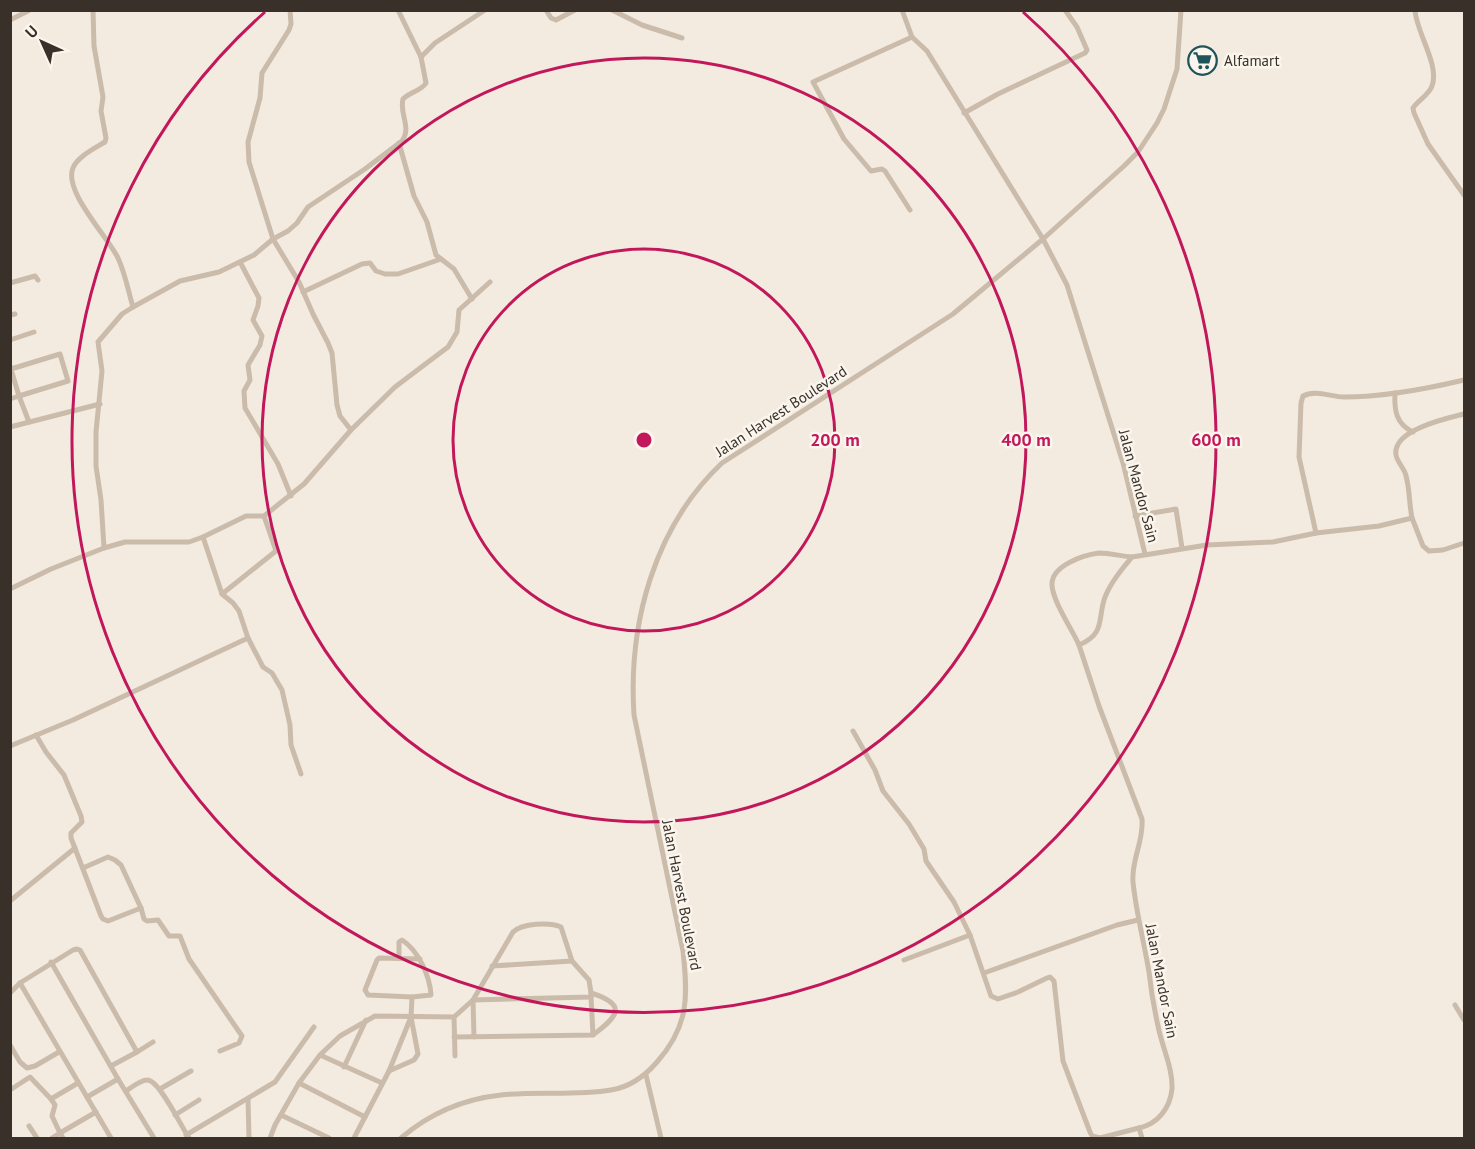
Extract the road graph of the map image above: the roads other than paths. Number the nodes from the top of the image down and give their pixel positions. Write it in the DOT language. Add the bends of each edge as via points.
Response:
graph roads {
  1 [pos="93,10"];
  2 [pos="290,10"];
  3 [pos="398,10"];
  4 [pos="485,10"];
  5 [pos="546,10"];
  6 [pos="575,10"];
  7 [pos="612,10"];
  8 [pos="902,10"];
  9 [pos="1065,10"];
  10 [pos="1181,10"];
  11 [pos="1415,10"];
  12 [pos="28,11"];
  13 [pos="10,20"];
  14 [pos="912,37"];
  15 [pos="682,38"];
  16 [pos="421,57"];
  17 [pos="964,113"];
  18 [pos="399,143"];
  19 [pos="1464,195"];
  20 [pos="910,210"];
  21 [pos="273,239"];
  22 [pos="1043,239"];
  23 [pos="441,260"];
  24 [pos="240,262"];
  25 [pos="38,280"];
  26 [pos="490,282"];
  27 [pos="10,284"];
  28 [pos="303,291"];
  29 [pos="472,298"];
  30 [pos="133,307"];
  31 [pos="34,332"];
  32 [pos="10,340"];
  33 [pos="11,367"];
  34 [pos="1464,380"];
  35 [pos="13,386"];
  36 [pos="1395,393"];
  37 [pos="20,396"];
  38 [pos="10,399"];
  39 [pos="100,404"];
  40 [pos="1464,414"];
  41 [pos="29,422"];
  42 [pos="10,427"];
  43 [pos="351,430"];
  44 [pos="1413,432"];
  45 [pos="291,496"];
  46 [pos="264,516"];
  47 [pos="1135,516"];
  48 [pos="1412,518"];
  49 [pos="1316,533"];
  50 [pos="202,537"];
  51 [pos="1464,543"];
  52 [pos="105,548"];
  53 [pos="1182,548"];
  54 [pos="1145,554"];
  55 [pos="1132,557"];
  56 [pos="10,589"];
  57 [pos="222,594"];
  58 [pos="248,638"];
  59 [pos="1079,645"];
  60 [pos="854,731"];
  61 [pos="36,735"];
  62 [pos="10,746"];
  63 [pos="301,774"];
  64 [pos="75,848"];
  65 [pos="83,868"];
  66 [pos="10,901"];
  67 [pos="141,908"];
  68 [pos="1138,920"];
  69 [pos="970,935"];
  70 [pos="399,958"];
  71 [pos="420,959"];
  72 [pos="904,960"];
  73 [pos="572,961"];
  74 [pos="51,962"];
  75 [pos="492,966"];
  76 [pos="984,973"];
  77 [pos="20,983"];
  78 [pos="10,993"];
  79 [pos="591,995"];
  80 [pos="473,1000"];
  81 [pos="412,1003"];
  82 [pos="1455,1005"];
  83 [pos="411,1017"];
  84 [pos="454,1017"];
  85 [pos="366,1020"];
  86 [pos="1464,1020"];
  87 [pos="314,1027"];
  88 [pos="593,1035"];
  89 [pos="454,1037"];
  90 [pos="474,1037"];
  91 [pos="153,1042"];
  92 [pos="10,1045"];
  93 [pos="59,1052"];
  94 [pos="136,1052"];
  95 [pos="220,1052"];
  96 [pos="320,1055"];
  97 [pos="455,1056"];
  98 [pos="17,1058"];
  99 [pos="10,1062"];
  100 [pos="111,1066"];
  101 [pos="344,1067"];
  102 [pos="191,1071"];
  103 [pos="389,1071"];
  104 [pos="646,1075"];
  105 [pos="118,1079"];
  106 [pos="78,1083"];
  107 [pos="299,1083"];
  108 [pos="382,1083"];
  109 [pos="160,1089"];
  110 [pos="10,1090"];
  111 [pos="126,1091"];
  112 [pos="87,1097"];
  113 [pos="51,1099"];
  114 [pos="248,1099"];
  115 [pos="199,1100"];
  116 [pos="96,1112"];
  117 [pos="175,1115"];
  118 [pos="281,1115"];
  119 [pos="365,1117"];
  120 [pos="29,1125"];
  121 [pos="1139,1128"];
  122 [pos="62,1136"];
  123 [pos="187,1137"];
  124 [pos="37,1138"];
  125 [pos="52,1138"];
  126 [pos="111,1138"];
  127 [pos="154,1138"];
  128 [pos="249,1138"];
  129 [pos="270,1138"];
  130 [pos="329,1138"];
  131 [pos="354,1138"];
  132 [pos="401,1138"];
  133 [pos="661,1138"];
  134 [pos="1100,1138"];
  135 [pos="1142,1138"];
  1 -- 30 [label="street" via="94,46 103,97 100,111 106,138 79,160 71,174 89,218 118,257"];
  2 -- 21 [label="street" via="289,30 262,73 260,98 248,142 249,162"];
  3 -- 16 [label="street"];
  4 -- 16 [label="street"];
  5 -- 6 [label="street" via="556,20"];
  7 -- 15 [label="street"];
  8 -- 14 [label="street, Jalan Mandor Sain"];
  9 -- 17 [label="street" via="1084,40 1085,53"];
  10 -- 22 [label="street, Jalan Harvest Boulevard" via="1178,69 1157,123 1138,152"];
  11 -- 19 [label="street" via="1433,77 1432,88 1417,102 1414,113 1428,144"];
  12 -- 13 [label="street"];
  14 -- 17 [label="street, Jalan Mandor Sain" via="927,51"];
  14 -- 20 [label="street" via="813,82 848,145 871,171 885,171"];
  16 -- 18 [label="street" via="426,83 403,99 407,126 406,136"];
  17 -- 22 [label="street, Jalan Mandor Sain"];
  18 -- 21 [label="street" via="308,207 297,223"];
  18 -- 23 [label="street" via="414,196"];
  21 -- 24 [label="street"];
  21 -- 28 [label="street"];
  22 -- 47 [label="street, Jalan Mandor Sain" via="1067,285 1123,463"];
  22 -- 104 [label="street, Jalan Harvest Boulevard" via="953,314 722,463 695,491 670,531 642,606 632,686 634,715 683,951 685,1010 675,1038"];
  23 -- 28 [label="street" via="394,275 376,271 370,263 362,264"];
  23 -- 29 [label="street" via="454,269"];
  24 -- 30 [label="street" via="219,272 180,281"];
  24 -- 45 [label="street" via="259,298 253,320 262,336 248,365 250,380 244,391 245,408 278,464"];
  25 -- 27 [label="street" via="34,276"];
  26 -- 29 [label="street"];
  28 -- 43 [label="street" via="332,353 337,405"];
  29 -- 43 [label="street" via="459,310 457,332 448,347 395,387"];
  30 -- 39 [label="street" via="98,342 102,371"];
  31 -- 32 [label="street"];
  33 -- 35 [label="street"];
  33 -- 37 [label="street" via="60,354 68,381"];
  34 -- 36 [label="street"];
  35 -- 37 [label="street"];
  36 -- 44 [label="street" via="1396,415"];
  36 -- 49 [label="street" via="1343,397 1311,393 1301,399 1299,457"];
  37 -- 38 [label="street"];
  37 -- 41 [label="street"];
  39 -- 41 [label="street"];
  39 -- 52 [label="street" via="96,466"];
  40 -- 44 [label="street"];
  41 -- 42 [label="street"];
  43 -- 45 [label="street"];
  44 -- 48 [label="street" via="1396,452 1406,473"];
  45 -- 46 [label="street"];
  46 -- 50 [label="street" via="246,516"];
  46 -- 57 [label="street" via="276,550"];
  47 -- 53 [label="street" via="1176,509"];
  47 -- 54 [label="street, Jalan Mandor Sain"];
  48 -- 49 [label="street"];
  48 -- 51 [label="street" via="1423,546 1429,551"];
  49 -- 53 [label="street" via="1273,542"];
  50 -- 52 [label="street" via="189,542 125,542"];
  50 -- 57 [label="street"];
  52 -- 56 [label="street" via="51,568"];
  53 -- 54 [label="street"];
  54 -- 55 [label="street, Jalan Mandor Sain"];
  55 -- 59 [label="street, Jalan Mandor Sain" via="1105,598 1095,636"];
  55 -- 59 [label="street" via="1098,553 1071,562 1053,576 1052,589"];
  57 -- 58 [label="street" via="239,611"];
  58 -- 61 [label="street"];
  58 -- 63 [label="street" via="263,667 272,673 282,690 291,745"];
  59 -- 68 [label="street, Jalan Mandor Sain" via="1142,819 1133,860"];
  60 -- 69 [label="street" via="883,791 909,824"];
  61 -- 62 [label="street"];
  61 -- 64 [label="street" via="64,776 81,816 82,822 70,835"];
  64 -- 65 [label="street"];
  64 -- 66 [label="street"];
  65 -- 67 [label="street" via="108,857 116,860"];
  65 -- 67 [label="street" via="103,919 108,921"];
  67 -- 95 [label="street" via="144,919 158,920 169,936 180,936 189,959 242,1036 239,1043"];
  68 -- 76 [label="street"];
  68 -- 121 [label="street, Jalan Mandor Sain" via="1172,1090 1161,1116"];
  69 -- 72 [label="street"];
  69 -- 76 [label="street"];
  70 -- 71 [label="street"];
  70 -- 71 [label="street" via="402,940"];
  70 -- 81 [label="street" via="376,960 365,990 370,996"];
  71 -- 81 [label="street" via="431,995"];
  73 -- 75 [label="street"];
  73 -- 75 [label="street" via="561,927 520,926"];
  73 -- 79 [label="street" via="589,980"];
  74 -- 77 [label="street"];
  74 -- 94 [label="street" via="80,950"];
  74 -- 100 [label="street"];
  75 -- 80 [label="street"];
  76 -- 134 [label="street" via="990,996 998,999 1050,977 1054,981 1064,1061 1090,1132"];
  77 -- 78 [label="street"];
  77 -- 93 [label="street"];
  79 -- 80 [label="street"];
  79 -- 88 [label="street"];
  79 -- 88 [label="street" via="604,997 615,1005 616,1011"];
  80 -- 84 [label="street"];
  80 -- 90 [label="street"];
  81 -- 83 [label="street"];
  82 -- 86 [label="street"];
  83 -- 84 [label="street"];
  83 -- 85 [label="street" via="381,1015"];
  83 -- 103 [label="street"];
  83 -- 103 [label="street" via="417,1057"];
  84 -- 89 [label="street"];
  85 -- 96 [label="street"];
  85 -- 101 [label="street"];
  87 -- 114 [label="street" via="280,1077"];
  88 -- 90 [label="street"];
  89 -- 90 [label="street"];
  89 -- 97 [label="street"];
  91 -- 94 [label="street"];
  92 -- 98 [label="street"];
  93 -- 98 [label="street" via="30,1068"];
  93 -- 106 [label="street"];
  94 -- 100 [label="street"];
  96 -- 101 [label="street"];
  96 -- 107 [label="street"];
  98 -- 99 [label="street"];
  100 -- 105 [label="street"];
  101 -- 108 [label="street"];
  102 -- 109 [label="street"];
  103 -- 108 [label="street"];
  104 -- 132 [label="street, Jalan Harvest Boulevard" via="612,1090 500,1095 463,1103 434,1115"];
  104 -- 133 [label="street"];
  105 -- 111 [label="street"];
  105 -- 112 [label="street"];
  106 -- 112 [label="street"];
  106 -- 113 [label="street"];
  107 -- 118 [label="street"];
  107 -- 119 [label="street"];
  108 -- 119 [label="street"];
  109 -- 111 [label="street" via="146,1080"];
  109 -- 117 [label="street"];
  110 -- 113 [label="street" via="30,1077"];
  111 -- 127 [label="street"];
  112 -- 116 [label="street"];
  113 -- 122 [label="street" via="55,1105 52,1116"];
  114 -- 123 [label="street"];
  114 -- 128 [label="street"];
  115 -- 117 [label="street"];
  116 -- 122 [label="street"];
  116 -- 126 [label="street"];
  117 -- 123 [label="street"];
  118 -- 129 [label="street"];
  118 -- 130 [label="street"];
  119 -- 131 [label="street"];
  120 -- 124 [label="street"];
  121 -- 134 [label="street, Jalan Mandor Sain"];
  121 -- 135 [label="street"];
  122 -- 125 [label="street"];
}
